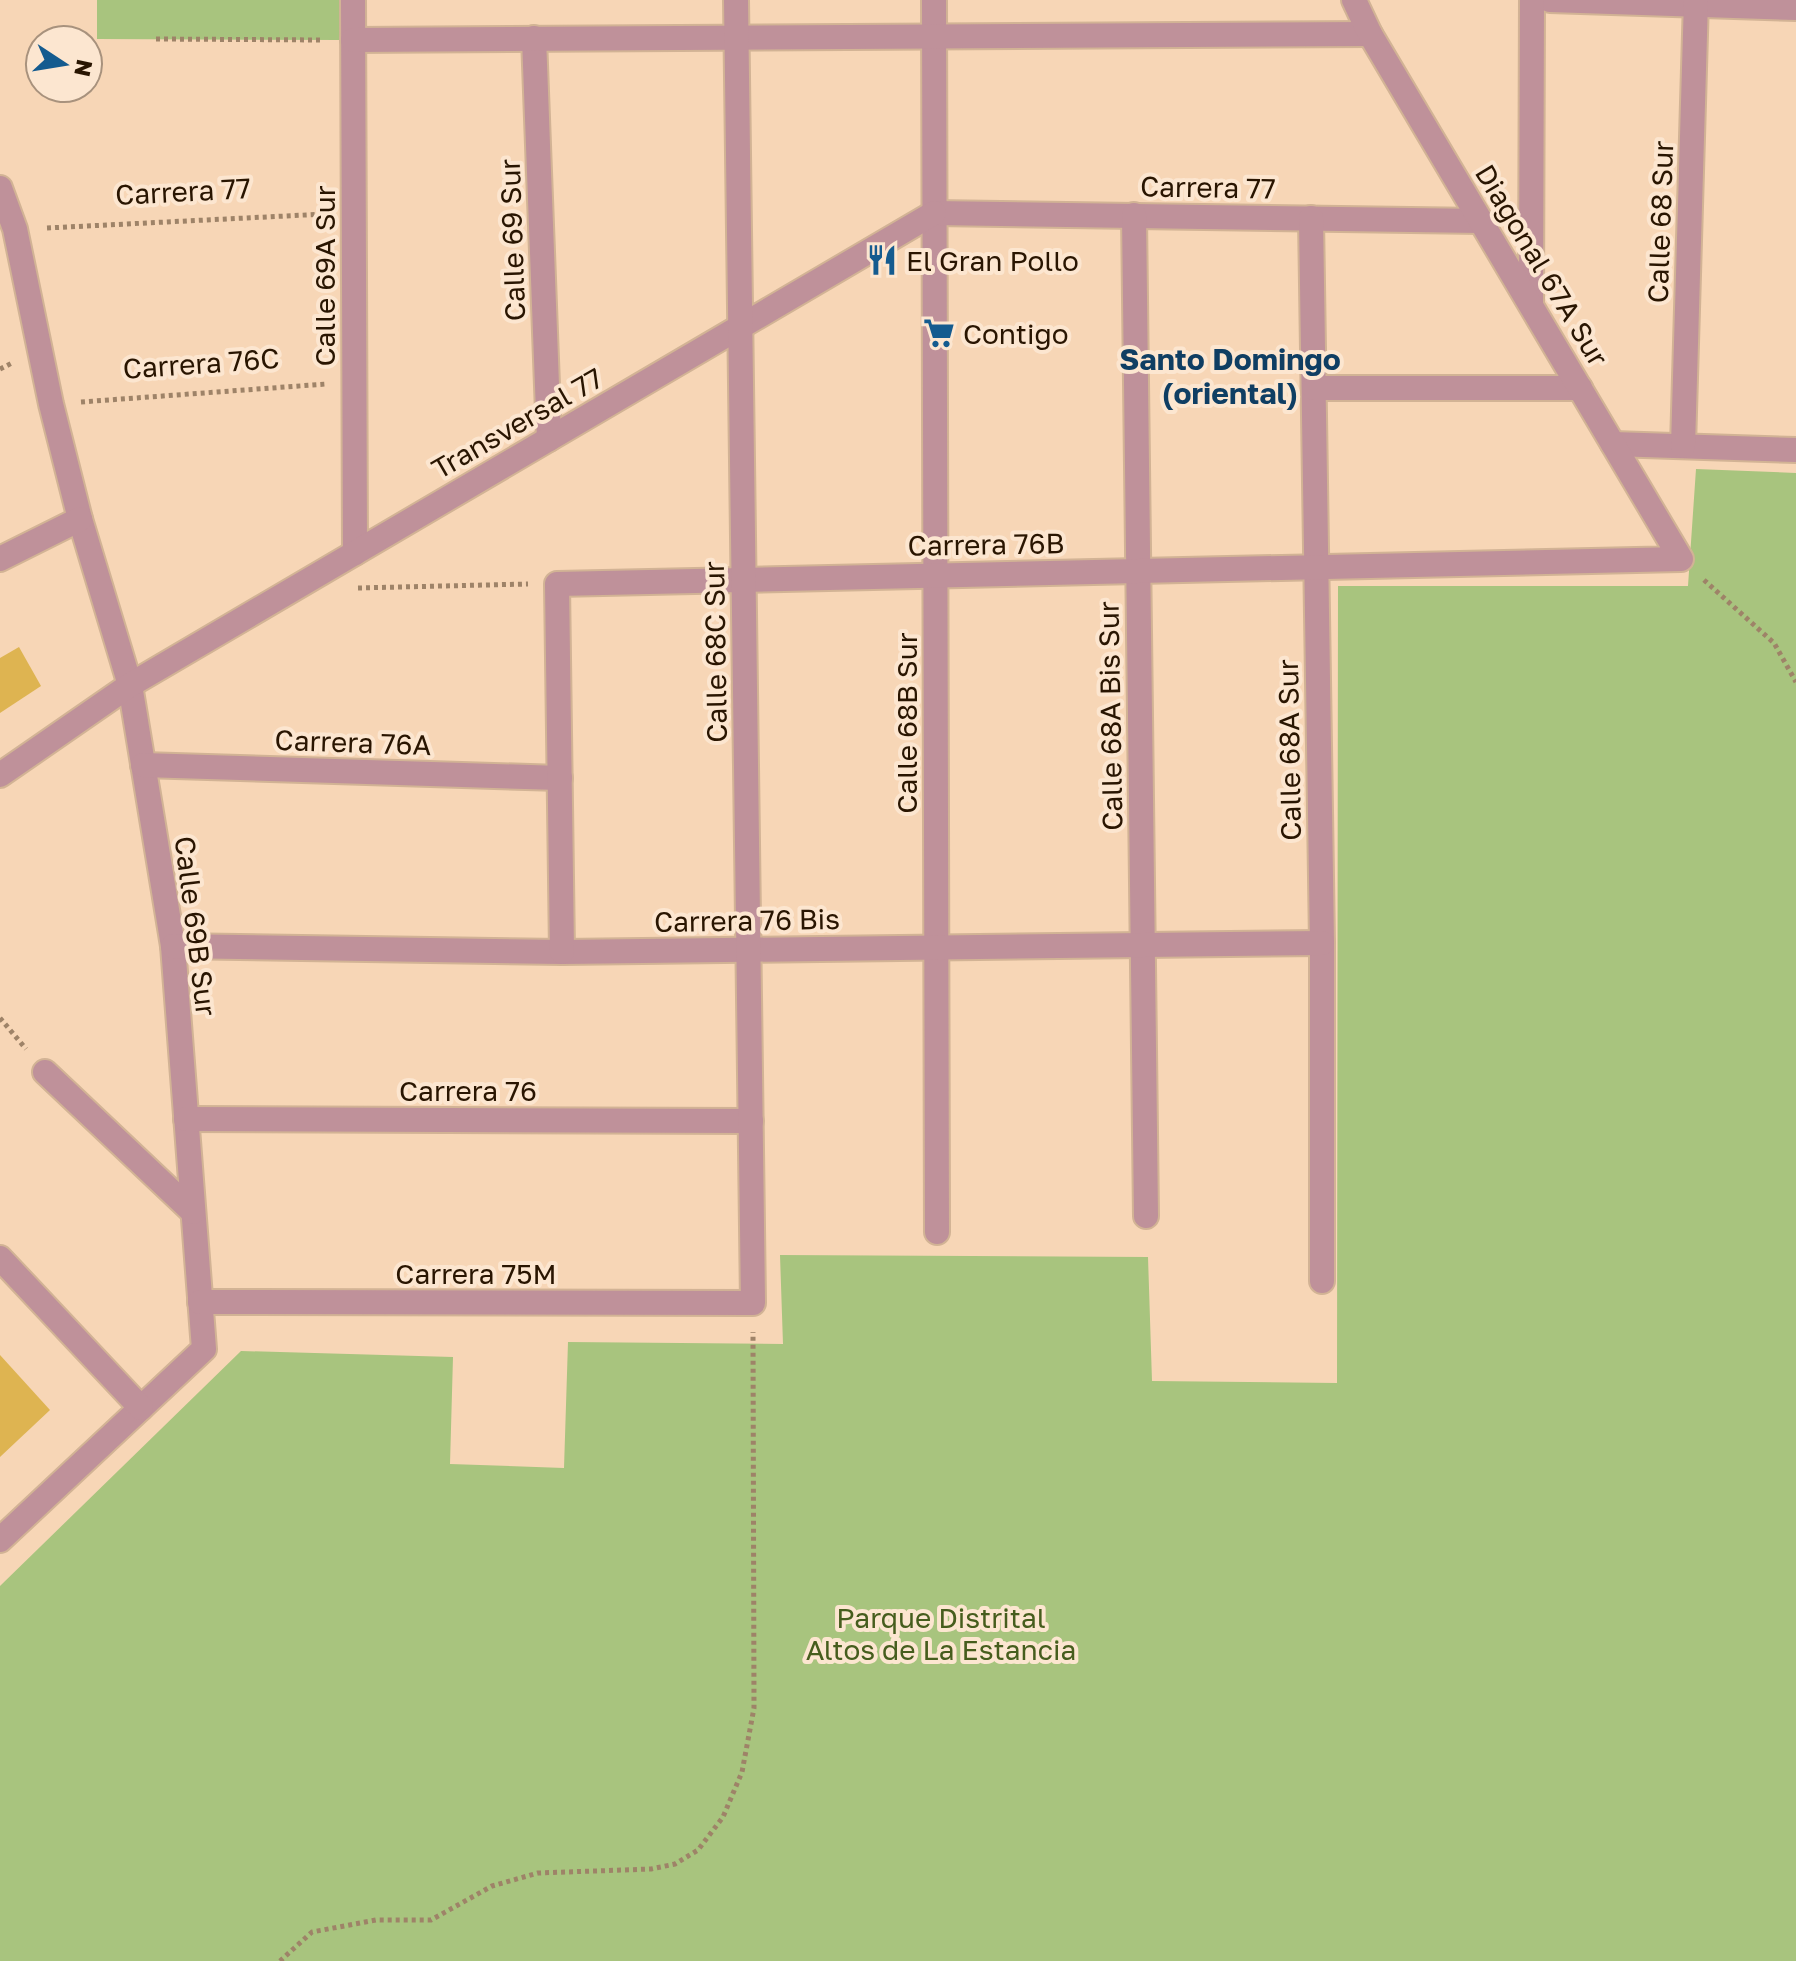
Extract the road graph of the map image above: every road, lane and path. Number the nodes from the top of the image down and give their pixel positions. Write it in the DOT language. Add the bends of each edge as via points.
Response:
graph roads {
  1 [pos="353,0"];
  2 [pos="736,0"];
  3 [pos="934,0"];
  4 [pos="1354,0"];
  5 [pos="1532,0"];
  6 [pos="1550,0"];
  7 [pos="1696,2"];
  8 [pos="1796,8"];
  9 [pos="934,34"];
  10 [pos="1370,34"];
  11 [pos="737,36"];
  12 [pos="534,38"];
  13 [pos="156,39"];
  14 [pos="353,40"];
  15 [pos="0,188"];
  16 [pos="354,212"];
  17 [pos="934,213"];
  18 [pos="1134,215"];
  19 [pos="1311,218"];
  20 [pos="1481,221"];
  21 [pos="15,229"];
  22 [pos="1531,304"];
  23 [pos="741,326"];
  24 [pos="355,382"];
  25 [pos="1314,388"];
  26 [pos="1580,388"];
  27 [pos="51,404"];
  28 [pos="549,439"];
  29 [pos="1613,444"];
  30 [pos="1683,446"];
  31 [pos="1796,450"];
  32 [pos="80,519"];
  33 [pos="355,553"];
  34 [pos="0,559"];
  35 [pos="1681,559"];
  36 [pos="1316,567"];
  37 [pos="1138,571"];
  38 [pos="935,575"];
  39 [pos="744,580"];
  40 [pos="557,584"];
  41 [pos="354,588"];
  42 [pos="1796,682"];
  43 [pos="130,685"];
  44 [pos="143,765"];
  45 [pos="0,775"];
  46 [pos="560,778"];
  47 [pos="1322,943"];
  48 [pos="1142,945"];
  49 [pos="173,946"];
  50 [pos="936,948"];
  51 [pos="749,949"];
  52 [pos="562,952"];
  53 [pos="0,1018"];
  54 [pos="45,1072"];
  55 [pos="186,1119"];
  56 [pos="751,1121"];
  57 [pos="193,1212"];
  58 [pos="1146,1216"];
  59 [pos="937,1232"];
  60 [pos="0,1258"];
  61 [pos="1322,1281"];
  62 [pos="200,1302"];
  63 [pos="753,1303"];
  64 [pos="141,1408"];
  65 [pos="0,1540"];
  66 [pos="280,1961"];
  1 -- 14 [label="street, Calle 69A Sur"];
  2 -- 11 [label="street, Calle 68C Sur"];
  3 -- 9 [label="street"];
  4 -- 10 [label="street, Diagonal 67A Sur"];
  5 -- 22 [label="street"];
  6 -- 7 [label="street"];
  7 -- 8 [label="street"];
  7 -- 30 [label="street, Calle 68 Sur"];
  9 -- 10 [label="street"];
  9 -- 11 [label="street"];
  9 -- 17 [label="street"];
  10 -- 20 [label="street, Diagonal 67A Sur"];
  11 -- 12 [label="street"];
  11 -- 23 [label="street, Calle 68C Sur"];
  12 -- 14 [label="street"];
  12 -- 28 [label="street, Calle 69 Sur"];
  13 -- 14 [label="path"];
  14 -- 16 [label="street, Calle 69A Sur"];
  15 -- 21 [label="street, Calle 69B Sur"];
  16 -- 21 [label="path, Carrera 77"];
  16 -- 24 [label="street, Calle 69A Sur"];
  17 -- 18 [label="street, Carrera 77"];
  17 -- 23 [label="street, Transversal 77"];
  17 -- 38 [label="street, Calle 68B Sur"];
  18 -- 19 [label="street, Carrera 77"];
  18 -- 37 [label="street, Calle 68A Bis Sur"];
  19 -- 20 [label="street, Carrera 77"];
  19 -- 25 [label="street, Calle 68A Sur"];
  20 -- 22 [label="street, Diagonal 67A Sur"];
  21 -- 27 [label="street, Calle 69B Sur"];
  22 -- 26 [label="street, Diagonal 67A Sur"];
  23 -- 28 [label="street, Transversal 77"];
  23 -- 39 [label="street, Calle 68C Sur"];
  24 -- 27 [label="path, Carrera 76C"];
  24 -- 33 [label="street, Calle 69A Sur"];
  25 -- 26 [label="street"];
  25 -- 36 [label="street, Calle 68A Sur"];
  26 -- 29 [label="street, Diagonal 67A Sur"];
  27 -- 32 [label="street, Calle 69B Sur"];
  28 -- 33 [label="street, Transversal 77"];
  29 -- 30 [label="street"];
  29 -- 35 [label="street, Diagonal 67A Sur"];
  30 -- 31 [label="street"];
  32 -- 34 [label="street"];
  32 -- 43 [label="street, Calle 69B Sur"];
  33 -- 43 [label="street, Transversal 77"];
  35 -- 36 [label="street, Carrera 76B"];
  35 -- 42 [label="path" via="1774,643"];
  36 -- 37 [label="street, Carrera 76B"];
  36 -- 47 [label="street, Calle 68A Sur"];
  37 -- 38 [label="street, Carrera 76B"];
  37 -- 48 [label="street, Calle 68A Bis Sur"];
  38 -- 39 [label="street, Carrera 76B"];
  38 -- 50 [label="street, Calle 68B Sur"];
  39 -- 40 [label="street, Carrera 76B"];
  39 -- 51 [label="street, Calle 68C Sur"];
  40 -- 41 [label="path"];
  40 -- 46 [label="street"];
  43 -- 44 [label="street, Calle 69B Sur"];
  43 -- 45 [label="street, Transversal 77"];
  44 -- 46 [label="street, Carrera 76A"];
  44 -- 49 [label="street, Calle 69B Sur"];
  46 -- 52 [label="street"];
  47 -- 48 [label="street, Carrera 76 Bis"];
  47 -- 61 [label="street, Calle 68A Sur"];
  48 -- 50 [label="street, Carrera 76 Bis"];
  48 -- 58 [label="street, Calle 68A Bis Sur"];
  49 -- 52 [label="street, Carrera 76 Bis"];
  49 -- 55 [label="street, Calle 69B Sur"];
  50 -- 51 [label="street, Carrera 76 Bis"];
  50 -- 59 [label="street, Calle 68B Sur"];
  51 -- 52 [label="street, Carrera 76 Bis"];
  51 -- 56 [label="street, Calle 68C Sur"];
  53 -- 54 [label="path"];
  54 -- 57 [label="street"];
  55 -- 56 [label="street, Carrera 76"];
  55 -- 57 [label="street, Calle 69B Sur"];
  56 -- 63 [label="street, Calle 68C Sur"];
  57 -- 62 [label="street, Calle 69B Sur"];
  60 -- 64 [label="street"];
  62 -- 63 [label="street, Carrera 75M"];
  62 -- 64 [label="street, Calle 69B Sur" via="204,1349"];
  63 -- 66 [label="path" via="754,1708 742,1772 723,1817 698,1850 675,1864 538,1873 492,1886 431,1920 376,1920 312,1932"];
  64 -- 65 [label="street"];
}
